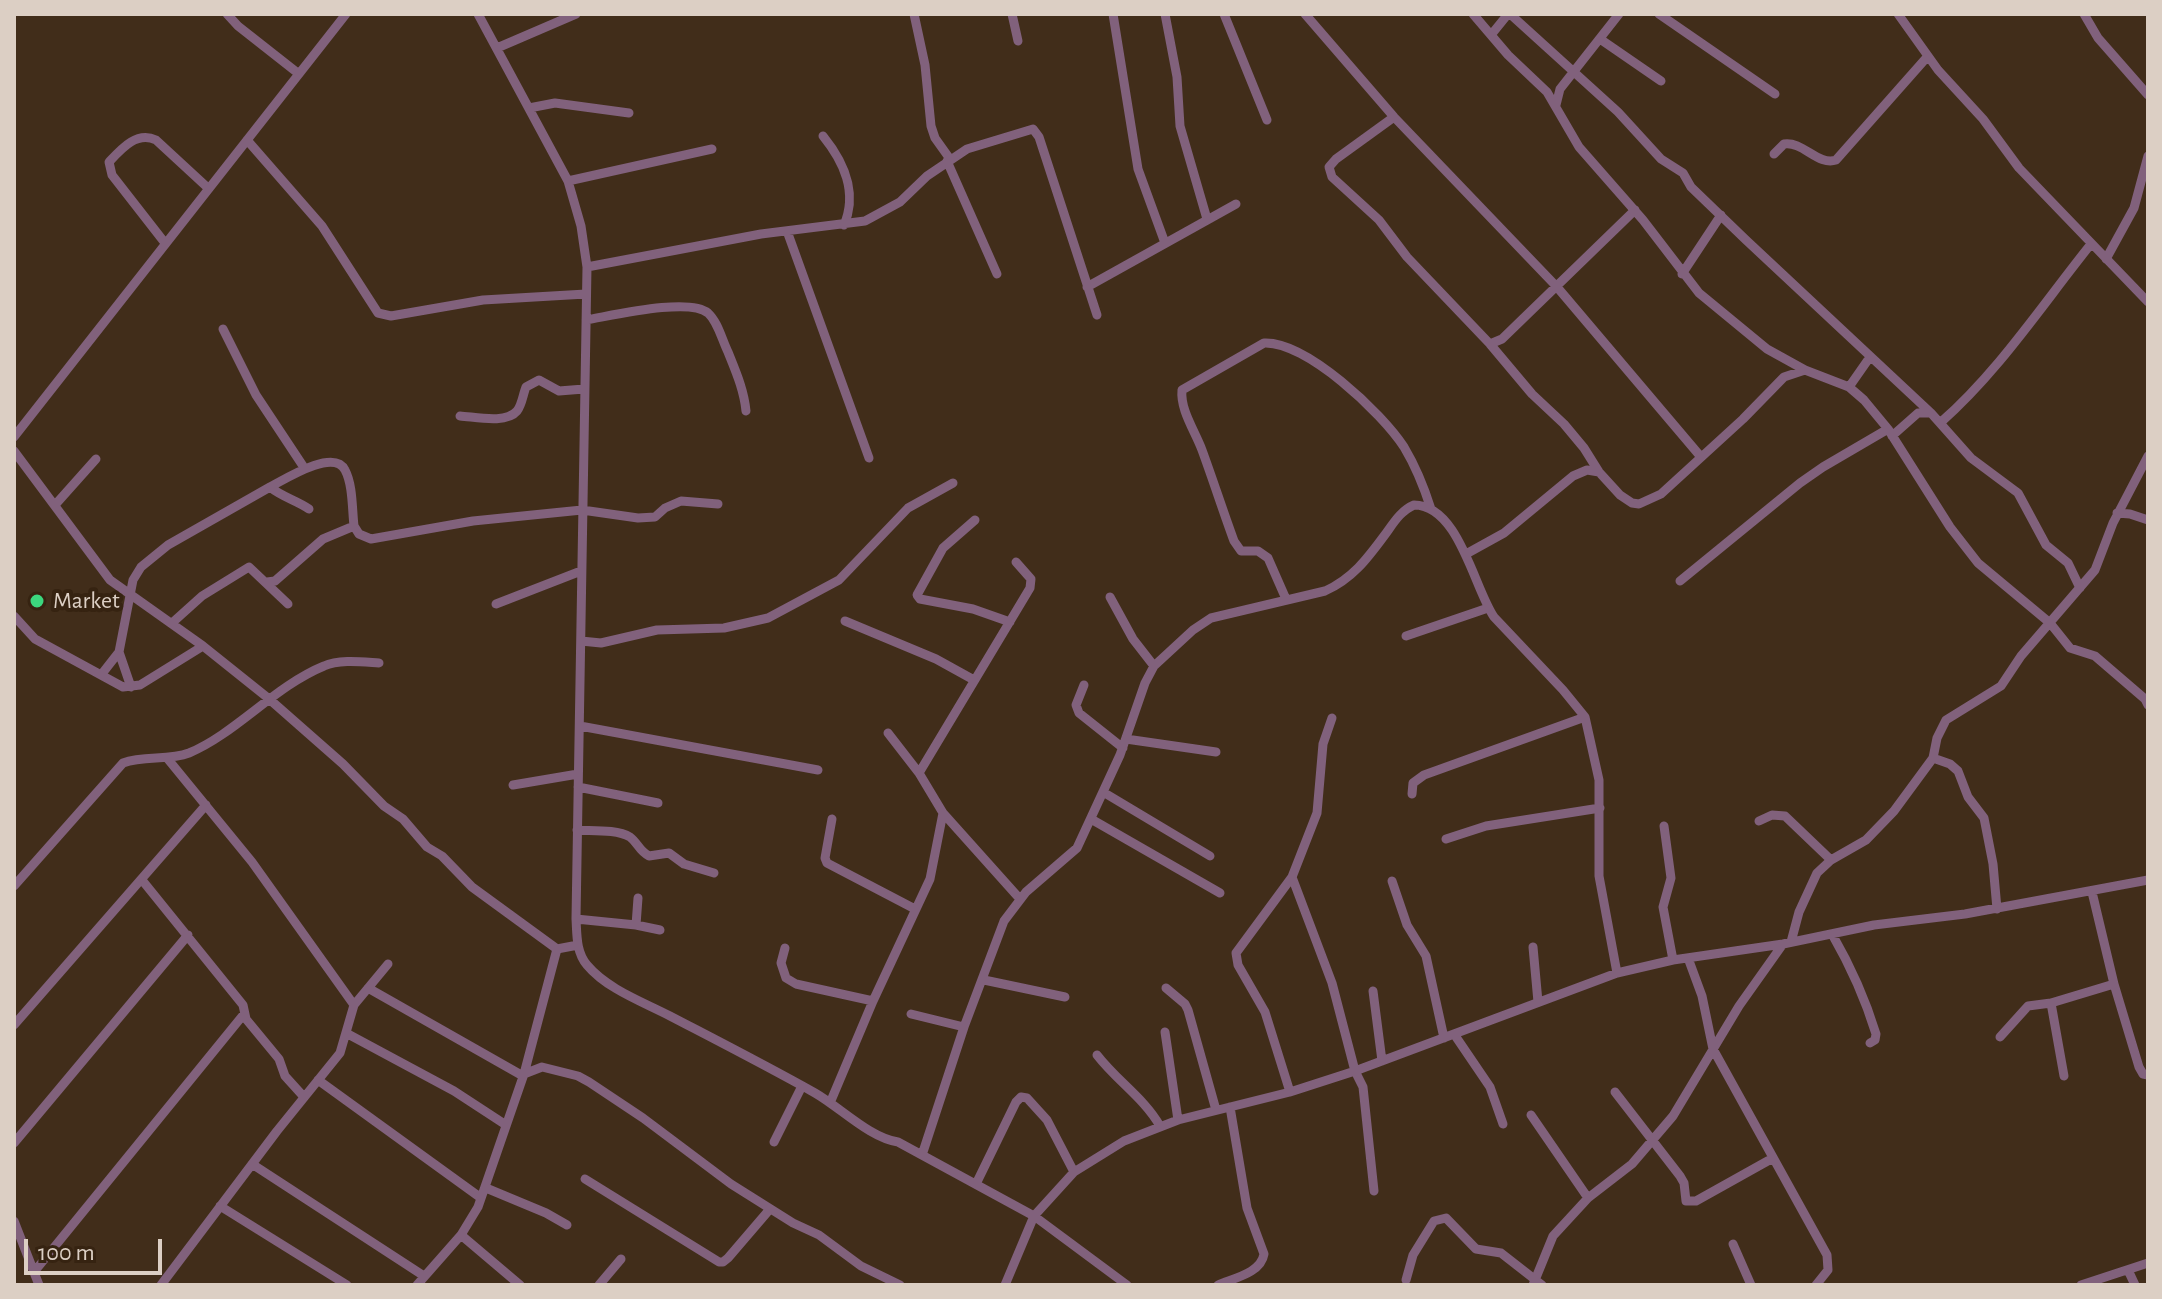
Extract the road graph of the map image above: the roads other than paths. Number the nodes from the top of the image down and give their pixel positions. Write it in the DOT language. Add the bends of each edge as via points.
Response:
graph roads {
  1 [pos="227,14"];
  2 [pos="346,14"];
  3 [pos="478,14"];
  4 [pos="576,14"];
  5 [pos="914,14"];
  6 [pos="1012,14"];
  7 [pos="1113,14"];
  8 [pos="1165,14"];
  9 [pos="1224,14"];
  10 [pos="1305,14"];
  11 [pos="1473,14"];
  12 [pos="1509,14"];
  13 [pos="1619,14"];
  14 [pos="1659,14"];
  15 [pos="1898,14"];
  16 [pos="2084,14"];
  17 [pos="1491,35"];
  18 [pos="1600,39"];
  19 [pos="1018,41"];
  20 [pos="497,48"];
  21 [pos="1928,56"];
  22 [pos="299,74"];
  23 [pos="1572,74"];
  24 [pos="1661,81"];
  25 [pos="1560,89"];
  26 [pos="1547,92"];
  27 [pos="1775,94"];
  28 [pos="2148,95"];
  29 [pos="1556,106"];
  30 [pos="529,108"];
  31 [pos="629,113"];
  32 [pos="1394,117"];
  33 [pos="1267,120"];
  34 [pos="823,136"];
  35 [pos="247,140"];
  36 [pos="712,149"];
  37 [pos="1774,154"];
  38 [pos="2148,156"];
  39 [pos="948,160"];
  40 [pos="568,181"];
  41 [pos="208,188"];
  42 [pos="1236,204"];
  43 [pos="1635,210"];
  44 [pos="1721,215"];
  45 [pos="1207,219"];
  46 [pos="844,225"];
  47 [pos="787,231"];
  48 [pos="165,243"];
  49 [pos="1165,243"];
  50 [pos="2091,244"];
  51 [pos="2106,259"];
  52 [pos="587,267"];
  53 [pos="997,274"];
  54 [pos="1682,274"];
  55 [pos="1087,287"];
  56 [pos="1557,287"];
  57 [pos="586,294"];
  58 [pos="2148,302"];
  59 [pos="1097,315"];
  60 [pos="586,320"];
  61 [pos="223,329"];
  62 [pos="1502,339"];
  63 [pos="1490,344"];
  64 [pos="1499,355"];
  65 [pos="1779,356"];
  66 [pos="1870,357"];
  67 [pos="1805,370"];
  68 [pos="1784,377"];
  69 [pos="1849,387"];
  70 [pos="584,389"];
  71 [pos="1918,400"];
  72 [pos="746,411"];
  73 [pos="1918,413"];
  74 [pos="1931,413"];
  75 [pos="460,416"];
  76 [pos="1940,423"];
  77 [pos="1890,432"];
  78 [pos="14,437"];
  79 [pos="14,451"];
  80 [pos="1588,454"];
  81 [pos="2148,456"];
  82 [pos="1701,457"];
  83 [pos="869,458"];
  84 [pos="96,459"];
  85 [pos="305,469"];
  86 [pos="1587,470"];
  87 [pos="1599,472"];
  88 [pos="953,483"];
  89 [pos="270,487"];
  90 [pos="718,504"];
  91 [pos="55,505"];
  92 [pos="309,509"];
  93 [pos="582,510"];
  94 [pos="1431,510"];
  95 [pos="2117,513"];
  96 [pos="975,520"];
  97 [pos="2148,520"];
  98 [pos="354,526"];
  99 [pos="1466,554"];
  100 [pos="1016,562"];
  101 [pos="581,571"];
  102 [pos="1680,581"];
  103 [pos="267,582"];
  104 [pos="2080,588"];
  105 [pos="131,594"];
  106 [pos="1110,597"];
  107 [pos="1286,599"];
  108 [pos="288,604"];
  109 [pos="496,604"];
  110 [pos="1488,608"];
  111 [pos="14,616"];
  112 [pos="845,621"];
  113 [pos="1010,622"];
  114 [pos="172,623"];
  115 [pos="2050,623"];
  116 [pos="1406,636"];
  117 [pos="581,641"];
  118 [pos="203,646"];
  119 [pos="119,652"];
  120 [pos="379,663"];
  121 [pos="1154,666"];
  122 [pos="101,675"];
  123 [pos="974,680"];
  124 [pos="1084,685"];
  125 [pos="131,687"];
  126 [pos="268,698"];
  127 [pos="2148,705"];
  128 [pos="1585,717"];
  129 [pos="1332,718"];
  130 [pos="580,726"];
  131 [pos="888,733"];
  132 [pos="1124,744"];
  133 [pos="1216,752"];
  134 [pos="167,758"];
  135 [pos="1933,758"];
  136 [pos="818,770"];
  137 [pos="919,773"];
  138 [pos="578,774"];
  139 [pos="513,785"];
  140 [pos="578,787"];
  141 [pos="1103,792"];
  142 [pos="1412,794"];
  143 [pos="658,803"];
  144 [pos="206,805"];
  145 [pos="1600,808"];
  146 [pos="943,813"];
  147 [pos="832,819"];
  148 [pos="1091,819"];
  149 [pos="1759,821"];
  150 [pos="1664,826"];
  151 [pos="577,830"];
  152 [pos="1446,839"];
  153 [pos="1210,856"];
  154 [pos="1831,860"];
  155 [pos="714,873"];
  156 [pos="1292,877"];
  157 [pos="142,880"];
  158 [pos="2148,880"];
  159 [pos="1392,881"];
  160 [pos="14,886"];
  161 [pos="2092,892"];
  162 [pos="1220,893"];
  163 [pos="638,898"];
  164 [pos="1020,899"];
  165 [pos="915,909"];
  166 [pos="1997,909"];
  167 [pos="576,919"];
  168 [pos="636,925"];
  169 [pos="1795,925"];
  170 [pos="660,930"];
  171 [pos="1832,934"];
  172 [pos="188,935"];
  173 [pos="1804,940"];
  174 [pos="1787,943"];
  175 [pos="578,945"];
  176 [pos="1533,947"];
  177 [pos="785,948"];
  178 [pos="557,949"];
  179 [pos="1688,958"];
  180 [pos="1673,960"];
  181 [pos="388,964"];
  182 [pos="1617,973"];
  183 [pos="984,980"];
  184 [pos="2114,984"];
  185 [pos="368,988"];
  186 [pos="1166,988"];
  187 [pos="1373,991"];
  188 [pos="1065,997"];
  189 [pos="873,1001"];
  190 [pos="1538,1002"];
  191 [pos="2051,1003"];
  192 [pos="354,1005"];
  193 [pos="244,1014"];
  194 [pos="911,1014"];
  195 [pos="14,1025"];
  196 [pos="964,1027"];
  197 [pos="1165,1032"];
  198 [pos="346,1033"];
  199 [pos="1449,1036"];
  200 [pos="2000,1037"];
  201 [pos="533,1043"];
  202 [pos="1870,1043"];
  203 [pos="1713,1049"];
  204 [pos="1097,1055"];
  205 [pos="1382,1061"];
  206 [pos="542,1067"];
  207 [pos="1355,1071"];
  208 [pos="523,1075"];
  209 [pos="2148,1075"];
  210 [pos="2064,1076"];
  211 [pos="318,1080"];
  212 [pos="802,1086"];
  213 [pos="1290,1092"];
  214 [pos="1615,1092"];
  215 [pos="304,1097"];
  216 [pos="830,1103"];
  217 [pos="1230,1107"];
  218 [pos="1216,1110"];
  219 [pos="1531,1115"];
  220 [pos="1178,1120"];
  221 [pos="1503,1124"];
  222 [pos="506,1125"];
  223 [pos="1160,1126"];
  224 [pos="1654,1139"];
  225 [pos="774,1142"];
  226 [pos="14,1143"];
  227 [pos="922,1155"];
  228 [pos="1773,1158"];
  229 [pos="252,1164"];
  230 [pos="1074,1172"];
  231 [pos="585,1179"];
  232 [pos="976,1184"];
  233 [pos="486,1188"];
  234 [pos="1374,1191"];
  235 [pos="481,1198"];
  236 [pos="1588,1198"];
  237 [pos="220,1206"];
  238 [pos="770,1209"];
  239 [pos="1034,1216"];
  240 [pos="14,1221"];
  241 [pos="567,1225"];
  242 [pos="461,1235"];
  243 [pos="1733,1244"];
  244 [pos="621,1259"];
  245 [pos="2148,1263"];
  246 [pos="2128,1270"];
  247 [pos="34,1272"];
  248 [pos="1406,1280"];
  249 [pos="420,1281"];
  250 [pos="1536,1283"];
  251 [pos="39,1285"];
  252 [pos="161,1285"];
  253 [pos="347,1285"];
  254 [pos="520,1285"];
  255 [pos="599,1285"];
  256 [pos="900,1285"];
  257 [pos="1005,1285"];
  258 [pos="1127,1285"];
  259 [pos="1218,1285"];
  260 [pos="1751,1285"];
  261 [pos="1816,1285"];
  262 [pos="2081,1285"];
  263 [pos="2135,1285"];
  1 -- 22 [label="street"];
  2 -- 22 [label="street"];
  3 -- 20 [label="street"];
  4 -- 20 [label="street"];
  5 -- 39 [label="street" via="931,126"];
  6 -- 19 [label="street"];
  7 -- 49 [label="street" via="1138,169"];
  8 -- 45 [label="street" via="1180,126"];
  9 -- 33 [label="street"];
  10 -- 32 [label="street"];
  11 -- 17 [label="street"];
  12 -- 17 [label="street"];
  12 -- 23 [label="street"];
  13 -- 18 [label="street"];
  14 -- 27 [label="street"];
  15 -- 21 [label="street"];
  16 -- 28 [label="street"];
  17 -- 26 [label="street"];
  18 -- 23 [label="street"];
  18 -- 24 [label="street"];
  20 -- 30 [label="street"];
  21 -- 37 [label="street" via="1836,160 1827,162 1792,143"];
  21 -- 50 [label="street" via="2019,168"];
  22 -- 35 [label="street"];
  23 -- 25 [label="street"];
  23 -- 44 [label="street" via="1618,112 1661,159 1683,173"];
  25 -- 26 [label="street"];
  25 -- 29 [label="street"];
  26 -- 29 [label="street"];
  29 -- 43 [label="street" via="1579,147"];
  30 -- 31 [label="street" via="555,103"];
  30 -- 40 [label="street"];
  32 -- 56 [label="street"];
  32 -- 63 [label="street" via="1336,159 1329,167 1332,177 1370,210"];
  34 -- 46 [label="street" via="847,178 852,200"];
  35 -- 41 [label="street"];
  35 -- 57 [label="street" via="322,226 378,313 391,316 483,300"];
  36 -- 40 [label="street"];
  38 -- 51 [label="street" via="2134,208"];
  39 -- 46 [label="street" via="900,202 865,221"];
  39 -- 53 [label="street"];
  39 -- 55 [label="street" via="982,143 1035,130"];
  40 -- 52 [label="street"];
  41 -- 48 [label="street"];
  41 -- 48 [label="street" via="146,136 109,162 112,175"];
  42 -- 45 [label="street"];
  43 -- 54 [label="street"];
  43 -- 56 [label="street"];
  44 -- 54 [label="street"];
  44 -- 66 [label="street"];
  45 -- 49 [label="street"];
  46 -- 47 [label="street"];
  47 -- 52 [label="street"];
  47 -- 83 [label="street"];
  48 -- 78 [label="street"];
  49 -- 55 [label="street"];
  50 -- 51 [label="street"];
  50 -- 76 [label="street" via="2016,343"];
  51 -- 58 [label="street"];
  52 -- 57 [label="street"];
  54 -- 65 [label="street" via="1714,308"];
  55 -- 59 [label="street"];
  56 -- 62 [label="street"];
  56 -- 82 [label="street"];
  57 -- 60 [label="street"];
  60 -- 70 [label="street"];
  60 -- 72 [label="street" via="669,308 705,311 716,323"];
  61 -- 85 [label="street" via="256,395"];
  62 -- 63 [label="street"];
  62 -- 64 [label="street"];
  63 -- 64 [label="street"];
  64 -- 80 [label="street"];
  65 -- 67 [label="street"];
  65 -- 68 [label="street"];
  66 -- 69 [label="street"];
  66 -- 71 [label="street"];
  67 -- 68 [label="street"];
  67 -- 69 [label="street"];
  68 -- 82 [label="street"];
  69 -- 77 [label="street"];
  70 -- 75 [label="street" via="559,391 539,380 526,387 512,415"];
  70 -- 93 [label="street"];
  71 -- 73 [label="street"];
  71 -- 74 [label="street"];
  73 -- 74 [label="street"];
  73 -- 77 [label="street"];
  74 -- 76 [label="street"];
  76 -- 104 [label="street" via="1971,458 2018,493 2046,545 2068,563"];
  77 -- 102 [label="street" via="1800,483"];
  77 -- 115 [label="street" via="1971,555"];
  79 -- 91 [label="street"];
  80 -- 86 [label="street"];
  80 -- 87 [label="street"];
  81 -- 95 [label="street"];
  82 -- 87 [label="street" via="1661,494 1639,504 1625,499"];
  84 -- 91 [label="street"];
  85 -- 89 [label="street"];
  85 -- 98 [label="street" via="329,461 342,465"];
  86 -- 87 [label="street"];
  86 -- 99 [label="street" via="1494,540"];
  88 -- 117 [label="street" via="908,508 839,580 768,618 724,628 657,630 601,643"];
  89 -- 92 [label="street"];
  89 -- 105 [label="street" via="148,560 137,573"];
  90 -- 93 [label="street" via="681,501 655,517 638,518"];
  91 -- 105 [label="street" via="106,576"];
  93 -- 98 [label="street" via="473,521 377,540 364,538"];
  93 -- 101 [label="street"];
  94 -- 99 [label="street"];
  94 -- 107 [label="street" via="1419,504 1406,509 1354,575 1340,584"];
  94 -- 107 [label="street" via="1402,445 1367,404 1294,349 1264,343 1182,390 1234,541 1241,551 1262,552 1268,558"];
  95 -- 97 [label="street"];
  95 -- 104 [label="street" via="2102,556"];
  96 -- 113 [label="street" via="939,553 917,595"];
  98 -- 103 [label="street" via="323,539 275,581"];
  99 -- 110 [label="street"];
  100 -- 113 [label="street" via="1032,583"];
  101 -- 109 [label="street"];
  101 -- 117 [label="street"];
  103 -- 108 [label="street"];
  103 -- 114 [label="street" via="244,568"];
  104 -- 115 [label="street"];
  105 -- 114 [label="street"];
  105 -- 119 [label="street"];
  106 -- 121 [label="street"];
  107 -- 121 [label="street" via="1211,618"];
  110 -- 116 [label="street"];
  110 -- 128 [label="street"];
  111 -- 122 [label="street" via="35,639"];
  112 -- 123 [label="street"];
  113 -- 123 [label="street"];
  114 -- 118 [label="street"];
  115 -- 127 [label="street" via="2070,648 2095,656"];
  115 -- 135 [label="street" via="2001,686 1946,720"];
  117 -- 130 [label="street"];
  118 -- 125 [label="street"];
  118 -- 126 [label="street"];
  119 -- 122 [label="street"];
  119 -- 125 [label="street"];
  120 -- 126 [label="street" via="327,664"];
  121 -- 132 [label="street"];
  122 -- 125 [label="street"];
  123 -- 137 [label="street"];
  124 -- 132 [label="street" via="1076,705 1079,713"];
  126 -- 134 [label="street" via="204,745"];
  126 -- 178 [label="street" via="472,887"];
  128 -- 142 [label="street" via="1415,779"];
  128 -- 145 [label="street"];
  129 -- 156 [label="street" via="1323,744 1317,813"];
  130 -- 136 [label="street"];
  130 -- 138 [label="street"];
  131 -- 137 [label="street"];
  132 -- 133 [label="street"];
  132 -- 141 [label="street"];
  134 -- 144 [label="street"];
  134 -- 160 [label="street" via="129,761 116,768"];
  135 -- 154 [label="street" via="1875,831"];
  135 -- 166 [label="street" via="1958,771 1984,818"];
  137 -- 146 [label="street"];
  138 -- 139 [label="street"];
  138 -- 140 [label="street"];
  140 -- 143 [label="street"];
  140 -- 151 [label="street"];
  141 -- 148 [label="street"];
  141 -- 153 [label="street"];
  144 -- 157 [label="street"];
  144 -- 192 [label="street"];
  145 -- 152 [label="street" via="1486,826"];
  145 -- 182 [label="street" via="1600,888"];
  146 -- 164 [label="street"];
  146 -- 165 [label="street" via="934,867"];
  147 -- 165 [label="street" via="827,863"];
  148 -- 162 [label="street"];
  148 -- 164 [label="street" via="1073,854"];
  149 -- 154 [label="street" via="1785,816"];
  150 -- 180 [label="street" via="1671,878 1663,907"];
  151 -- 155 [label="street" via="622,835 649,856 669,853"];
  151 -- 167 [label="street"];
  154 -- 169 [label="street" via="1812,881"];
  156 -- 207 [label="street" via="1332,983"];
  156 -- 213 [label="street" via="1236,953 1271,1027"];
  157 -- 172 [label="street"];
  157 -- 195 [label="street"];
  158 -- 161 [label="street"];
  159 -- 199 [label="street" via="1407,925 1426,956"];
  161 -- 166 [label="street"];
  161 -- 184 [label="street"];
  163 -- 168 [label="street"];
  164 -- 183 [label="street" via="1004,921"];
  165 -- 189 [label="street"];
  166 -- 171 [label="street"];
  167 -- 168 [label="street"];
  167 -- 175 [label="street"];
  168 -- 170 [label="street"];
  169 -- 173 [label="street"];
  169 -- 174 [label="street"];
  171 -- 173 [label="street"];
  171 -- 202 [label="street" via="1865,1000 1876,1034"];
  172 -- 193 [label="street" via="245,1008"];
  172 -- 226 [label="street"];
  173 -- 174 [label="street"];
  174 -- 179 [label="street"];
  174 -- 203 [label="street"];
  175 -- 178 [label="street"];
  175 -- 212 [label="street" via="587,965 618,989"];
  176 -- 190 [label="street"];
  177 -- 189 [label="street" via="781,963 786,978"];
  178 -- 201 [label="street"];
  179 -- 180 [label="street"];
  179 -- 203 [label="street"];
  180 -- 182 [label="street"];
  181 -- 185 [label="street"];
  182 -- 190 [label="street"];
  183 -- 188 [label="street"];
  183 -- 196 [label="street"];
  184 -- 191 [label="street"];
  184 -- 209 [label="street" via="2139,1067"];
  185 -- 192 [label="street"];
  185 -- 208 [label="street"];
  186 -- 218 [label="street" via="1188,1010"];
  187 -- 205 [label="street"];
  189 -- 216 [label="street"];
  190 -- 199 [label="street"];
  191 -- 200 [label="street" via="2025,1008"];
  191 -- 210 [label="street"];
  192 -- 198 [label="street"];
  193 -- 215 [label="street"];
  193 -- 247 [label="street"];
  194 -- 196 [label="street"];
  196 -- 227 [label="street"];
  197 -- 220 [label="street"];
  198 -- 211 [label="street" via="340,1053"];
  198 -- 222 [label="street"];
  199 -- 205 [label="street"];
  199 -- 221 [label="street" via="1490,1087"];
  201 -- 206 [label="street"];
  201 -- 208 [label="street"];
  203 -- 224 [label="street"];
  203 -- 228 [label="street"];
  204 -- 223 [label="street"];
  205 -- 207 [label="street"];
  206 -- 208 [label="street"];
  206 -- 238 [label="street" via="589,1082"];
  207 -- 213 [label="street"];
  207 -- 234 [label="street" via="1363,1087"];
  208 -- 222 [label="street"];
  211 -- 215 [label="street"];
  211 -- 235 [label="street"];
  212 -- 216 [label="street"];
  212 -- 225 [label="street"];
  213 -- 217 [label="street"];
  214 -- 224 [label="street"];
  215 -- 229 [label="street"];
  216 -- 227 [label="street" via="876,1136"];
  217 -- 218 [label="street"];
  217 -- 259 [label="street" via="1247,1208 1264,1254 1256,1269"];
  218 -- 220 [label="street"];
  219 -- 236 [label="street"];
  220 -- 223 [label="street"];
  222 -- 233 [label="street"];
  223 -- 230 [label="street"];
  224 -- 228 [label="street" via="1684,1183 1684,1197 1690,1203"];
  224 -- 236 [label="street"];
  227 -- 232 [label="street"];
  228 -- 261 [label="street" via="1827,1255 1828,1270"];
  229 -- 237 [label="street"];
  229 -- 249 [label="street"];
  230 -- 232 [label="street" via="1047,1120 1021,1097"];
  230 -- 239 [label="street"];
  231 -- 238 [label="street" via="719,1262"];
  232 -- 239 [label="street"];
  233 -- 235 [label="street"];
  233 -- 241 [label="street"];
  235 -- 242 [label="street"];
  236 -- 250 [label="street" via="1553,1236"];
  237 -- 252 [label="street"];
  237 -- 253 [label="street"];
  238 -- 256 [label="street"];
  239 -- 257 [label="street"];
  239 -- 258 [label="street"];
  240 -- 247 [label="street"];
  242 -- 249 [label="street"];
  242 -- 254 [label="street"];
  243 -- 260 [label="street"];
  244 -- 255 [label="street"];
  245 -- 246 [label="street"];
  246 -- 262 [label="street"];
  246 -- 263 [label="street"];
  247 -- 251 [label="street"];
  248 -- 250 [label="street" via="1413,1255 1434,1221 1446,1218 1476,1249 1501,1253"];
}
